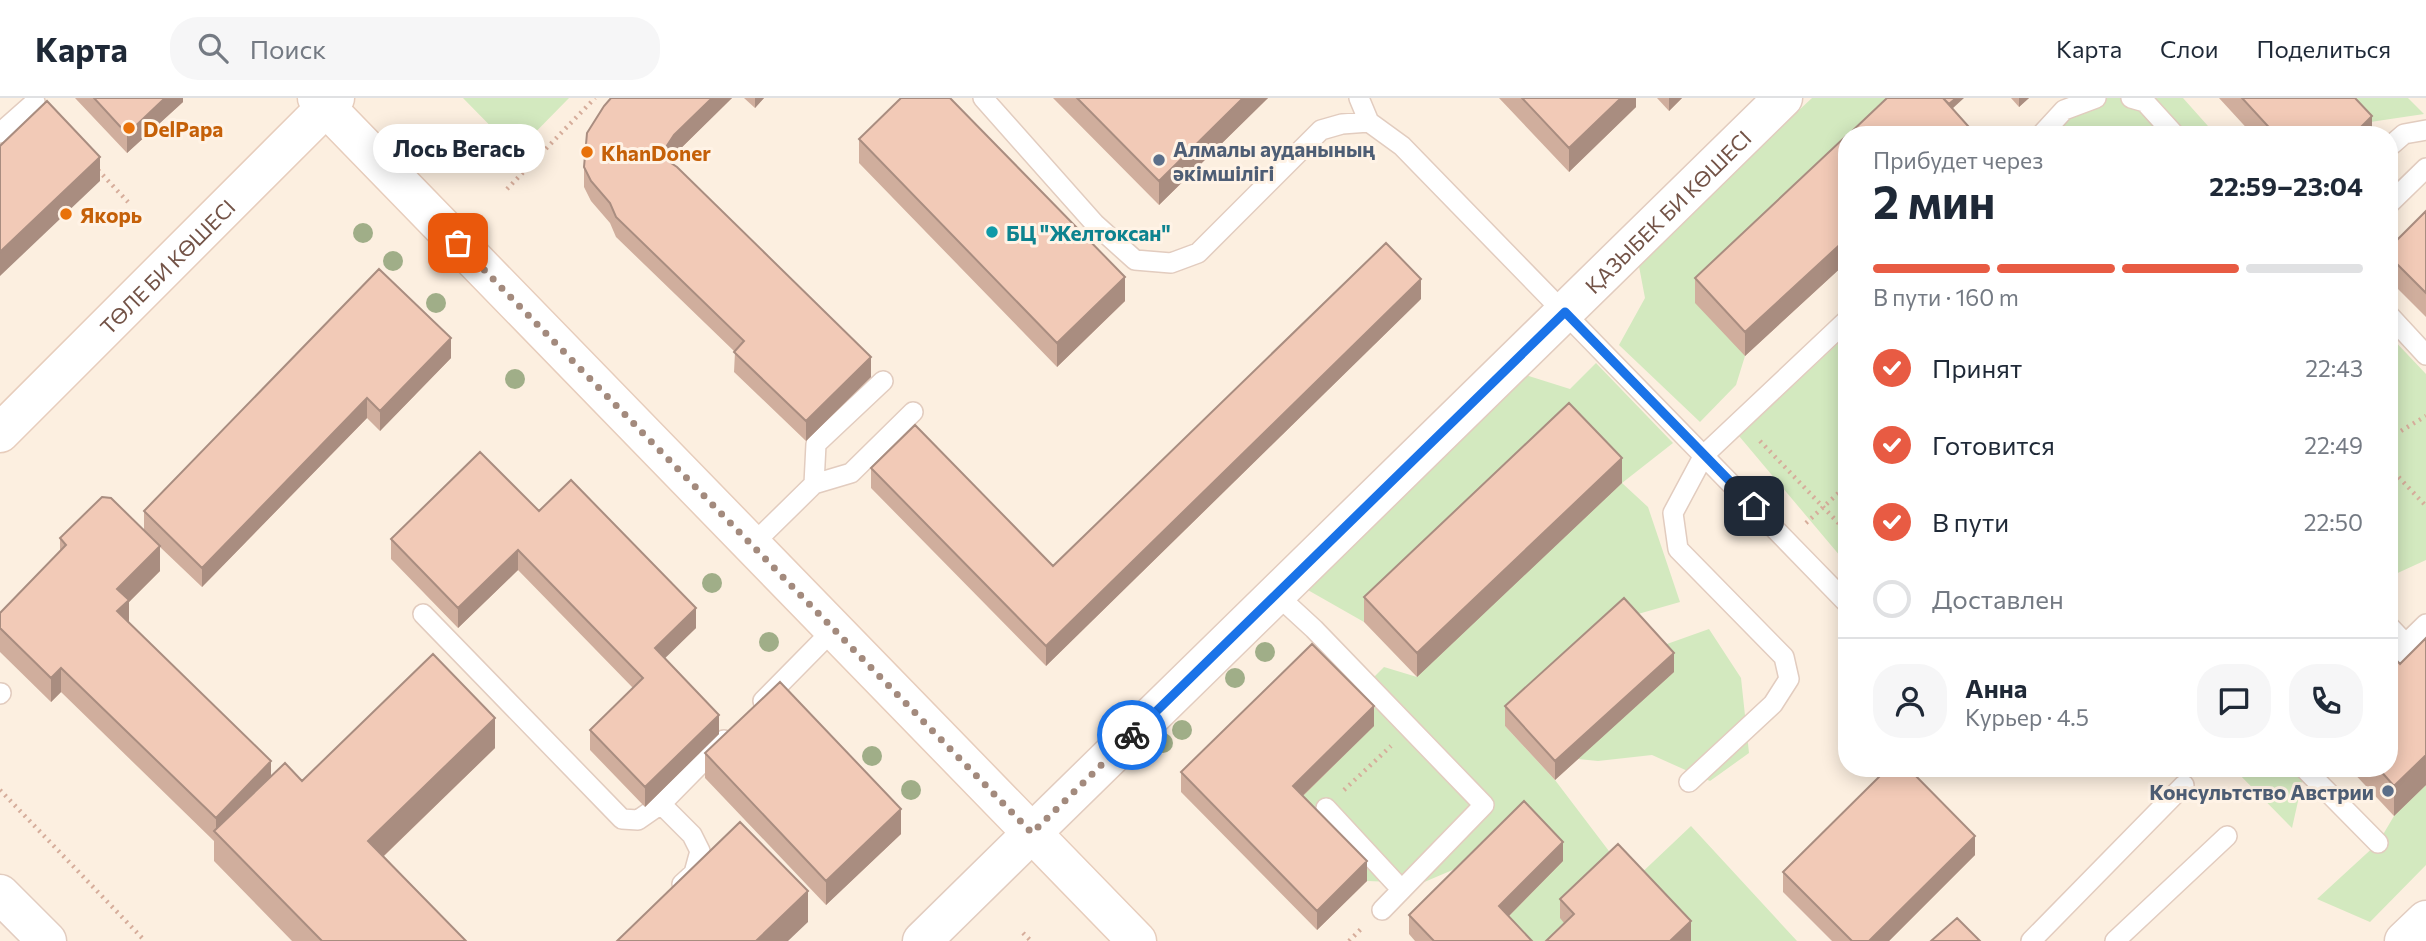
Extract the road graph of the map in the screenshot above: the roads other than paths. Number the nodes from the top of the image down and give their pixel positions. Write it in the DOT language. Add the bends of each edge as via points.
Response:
graph roads {
  1 [pos="983,98"];
  2 [pos="1359,98"];
  3 [pos="1783,98"];
  4 [pos="2096,98"];
  5 [pos="2131,98"];
  6 [pos="326,101"];
  7 [pos="35,102"];
  8 [pos="1369,122"];
  9 [pos="2049,126"];
  10 [pos="2167,126"];
  11 [pos="2426,130"];
  12 [pos="0,133"];
  13 [pos="2398,139"];
  14 [pos="2426,168"];
  15 [pos="2398,195"];
  16 [pos="1565,312"];
  17 [pos="2398,325"];
  18 [pos="1838,329"];
  19 [pos="2426,355"];
  20 [pos="883,381"];
  21 [pos="913,412"];
  22 [pos="0,433"];
  23 [pos="1704,455"];
  24 [pos="814,484"];
  25 [pos="752,545"];
  26 [pos="1276,594"];
  27 [pos="1838,594"];
  28 [pos="423,614"];
  29 [pos="2426,624"];
  30 [pos="834,629"];
  31 [pos="2398,636"];
  32 [pos="2406,644"];
  33 [pos="2398,652"];
  34 [pos="2313,777"];
  35 [pos="1689,782"];
  36 [pos="2184,785"];
  37 [pos="661,804"];
  38 [pos="1326,808"];
  39 [pos="1032,833"];
  40 [pos="2227,836"];
  41 [pos="2378,842"];
  42 [pos="1401,889"];
  43 [pos="0,894"];
  44 [pos="666,899"];
  45 [pos="1382,910"];
  46 [pos="2426,920"];
  47 [pos="47,941"];
  48 [pos="922,941"];
  49 [pos="1138,941"];
  50 [pos="2031,941"];
  51 [pos="2115,941"];
  52 [pos="2404,941"];
  1 -- 8 [label="lane" via="1095,224 1135,260 1171,263 1198,253 1321,130"];
  2 -- 8 [label="lane"];
  3 -- 16 [label="main road, ҚАЗЫБЕК БИ КӨШЕСІ"];
  4 -- 9 [label="lane" via="2063,110"];
  5 -- 10 [label="lane" via="2145,102"];
  6 -- 22 [label="main road, ТӨЛЕ БИ КӨШЕСІ"];
  6 -- 25 [label="main road"];
  7 -- 12 [label="lane"];
  8 -- 16 [label="lane" via="1402,146"];
  11 -- 13 [label="lane"];
  14 -- 15 [label="lane"];
  16 -- 23 [label="lane"];
  16 -- 26 [label="main road, ҚАЗЫБЕК БИ КӨШЕСІ"];
  17 -- 19 [label="lane"];
  18 -- 23 [label="lane"];
  20 -- 24 [label="lane" via="816,443"];
  21 -- 24 [label="lane" via="851,473"];
  23 -- 27 [label="lane"];
  23 -- 35 [label="lane" via="1673,513 1678,549 1784,657 1788,680 1773,704"];
  24 -- 25 [label="lane"];
  25 -- 30 [label="main road"];
  26 -- 39 [label="main road, ҚАЗЫБЕК БИ КӨШЕСІ"];
  26 -- 42 [label="lane" via="1484,805"];
  28 -- 37 [label="lane" via="622,819 638,820"];
  29 -- 32 [label="lane"];
  30 -- 37 [label="lane"];
  30 -- 39 [label="main road"];
  31 -- 32 [label="lane"];
  32 -- 33 [label="lane"];
  34 -- 41 [label="lane"];
  36 -- 50 [label="lane"];
  37 -- 44 [label="lane" via="692,835 700,851 694,873"];
  38 -- 42 [label="lane"];
  39 -- 48 [label="main road, ҚАЗЫБЕК БИ КӨШЕСІ"];
  39 -- 49 [label="main road"];
  40 -- 51 [label="lane"];
  42 -- 45 [label="lane"];
  43 -- 47 [label="main road"];
  46 -- 52 [label="main road"];
}
